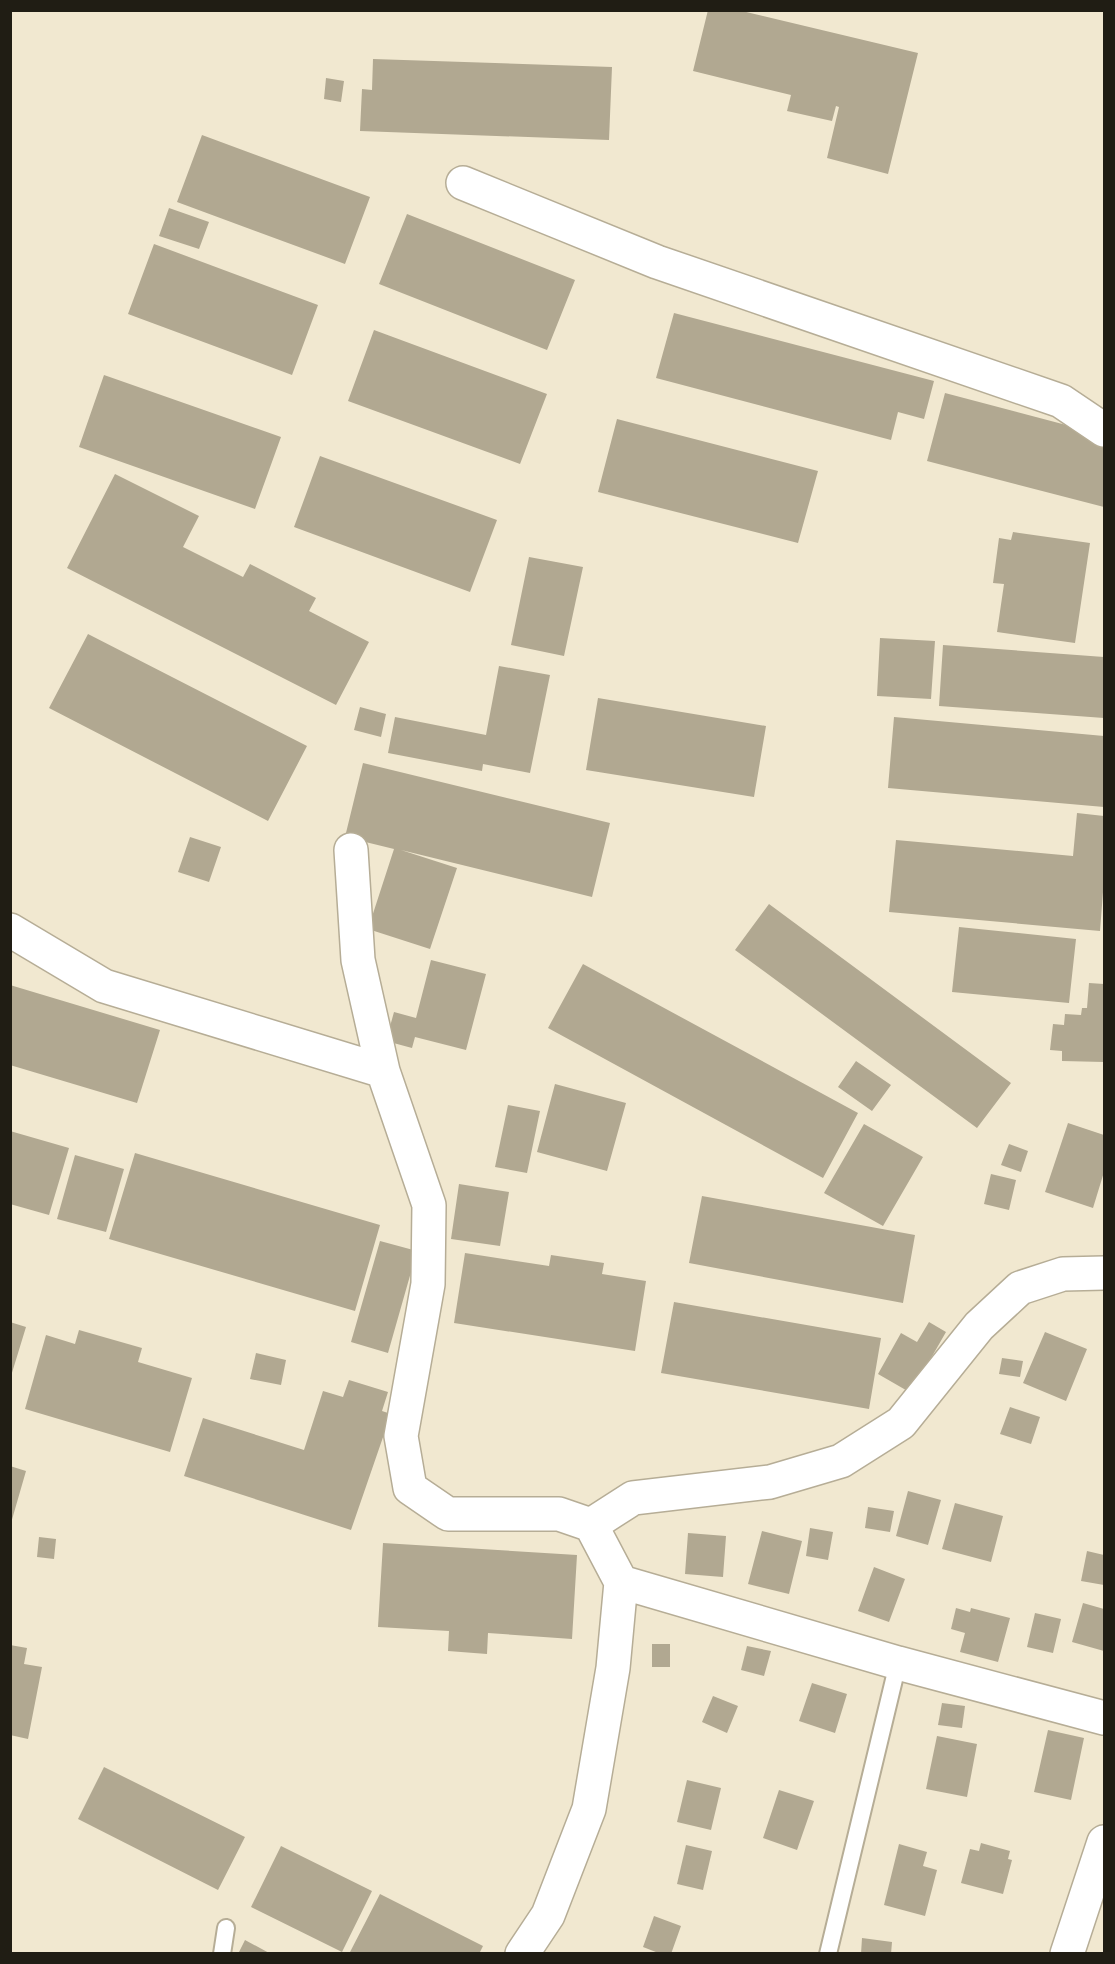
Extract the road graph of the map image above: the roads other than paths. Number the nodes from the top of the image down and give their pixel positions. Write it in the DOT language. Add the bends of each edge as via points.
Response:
graph roads {
  1 [pos="463,183"];
  2 [pos="1104,430"];
  3 [pos="351,850"];
  4 [pos="10,930"];
  5 [pos="383,1071"];
  6 [pos="1104,1273"];
  7 [pos="591,1525"];
  8 [pos="621,1582"];
  9 [pos="898,1663"];
  10 [pos="1104,1718"];
  11 [pos="1104,1842"];
  12 [pos="226,1928"];
  13 [pos="222,1953"];
  14 [pos="522,1953"];
  15 [pos="828,1953"];
  16 [pos="1067,1953"];
  1 -- 2 [label="street" via="657,262 1061,401"];
  3 -- 5 [label="street" via="358,960"];
  4 -- 5 [label="street" via="105,986"];
  5 -- 7 [label="street" via="429,1205 428,1284 401,1437 410,1488 448,1514 559,1514"];
  6 -- 7 [label="street" via="1063,1274 1020,1288 979,1326 901,1422 841,1461 770,1482 633,1498"];
  7 -- 8 [label="street"];
  8 -- 9 [label="street"];
  8 -- 14 [label="street" via="613,1668 589,1809 548,1915"];
  9 -- 10 [label="street"];
  9 -- 15 [label="lane"];
  11 -- 16 [label="street"];
  12 -- 13 [label="lane"];
}
